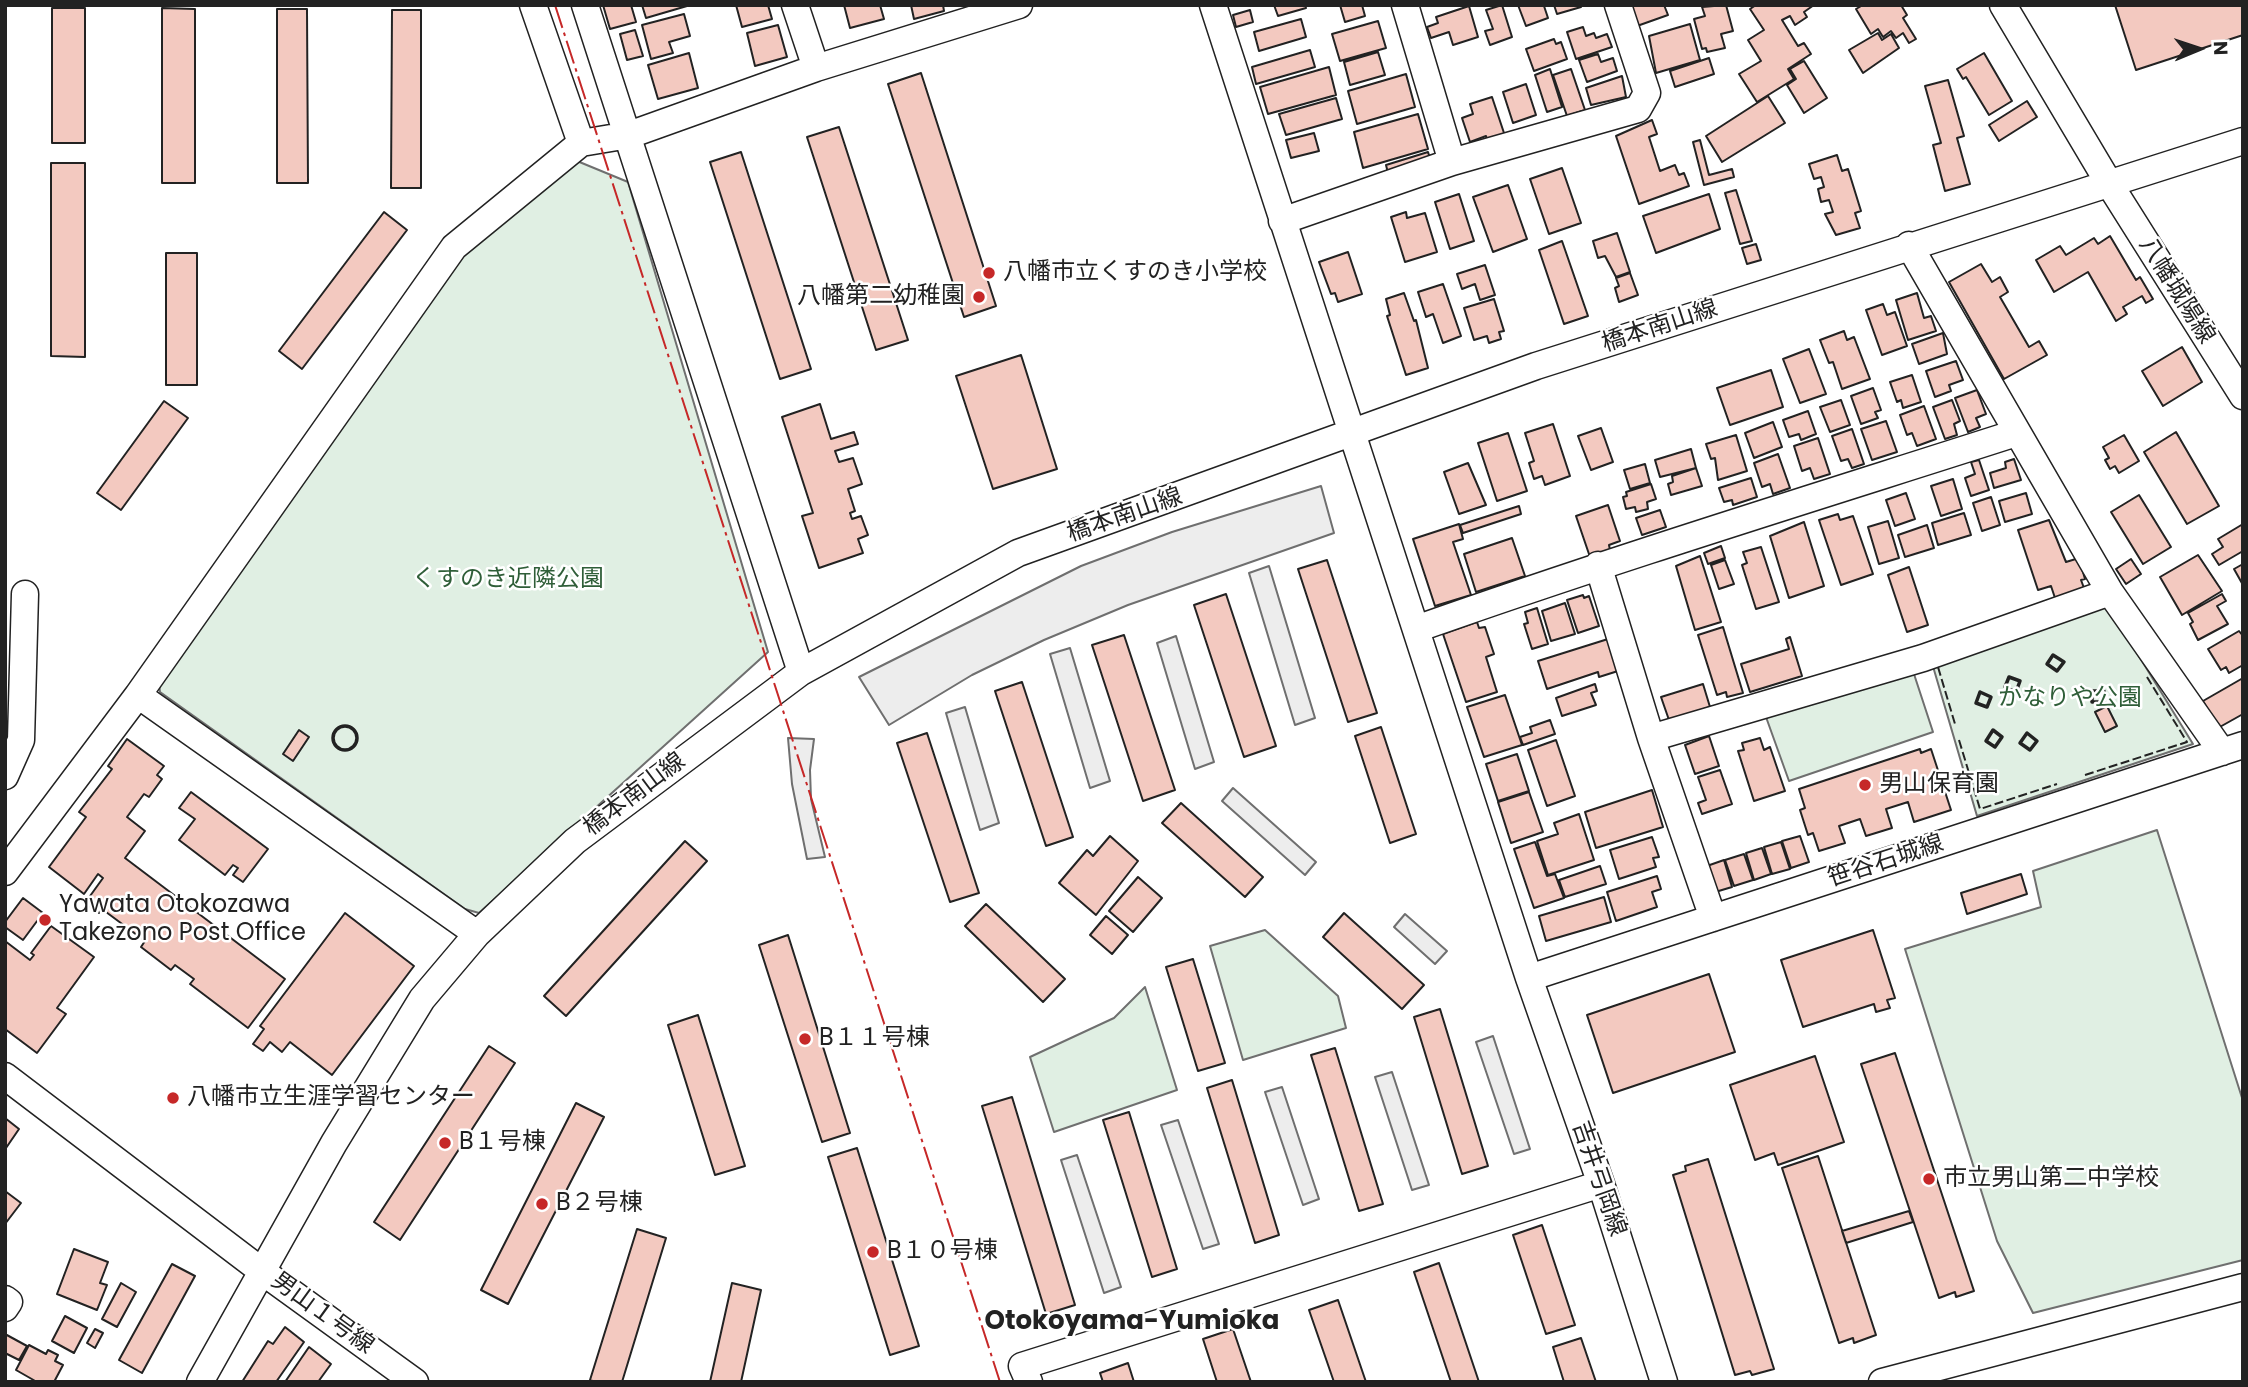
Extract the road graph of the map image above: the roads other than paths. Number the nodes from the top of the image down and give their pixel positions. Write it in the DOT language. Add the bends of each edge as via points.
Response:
graph roads {
  1 [pos="533,5"];
  2 [pos="585,5"];
  3 [pos="795,5"];
  4 [pos="1213,5"];
  5 [pos="1405,5"];
  6 [pos="1618,5"];
  7 [pos="2003,5"];
  8 [pos="1007,7"];
  9 [pos="816,68"];
  10 [pos="629,135"];
  11 [pos="2243,141"];
  12 [pos="581,143"];
  13 [pos="1452,162"];
  14 [pos="2110,185"];
  15 [pos="1282,221"];
  16 [pos="1909,245"];
  17 [pos="2243,396"];
  18 [pos="1351,433"];
  19 [pos="2016,433"];
  20 [pos="1598,565"];
  21 [pos="2110,592"];
  22 [pos="25,594"];
  23 [pos="1416,629"];
  24 [pos="801,672"];
  25 [pos="138,695"];
  26 [pos="1651,738"];
  27 [pos="2232,749"];
  28 [pos="5,776"];
  29 [pos="5,872"];
  30 [pos="1713,918"];
  31 [pos="477,934"];
  32 [pos="1529,978"];
  33 [pos="5,1076"];
  34 [pos="1601,1184"];
  35 [pos="263,1272"];
  36 [pos="2243,1287"];
  37 [pos="5,1299"];
  38 [pos="5,1308"];
  39 [pos="1025,1374"];
  40 [pos="200,1382"];
  41 [pos="415,1382"];
  42 [pos="1664,1382"];
  43 [pos="1882,1382"];
  1 -- 12 [label="street"];
  2 -- 10 [label="street"];
  3 -- 9 [label="street"];
  4 -- 15 [label="street, 吉井弓岡線"];
  5 -- 13 [label="street"];
  6 -- 13 [label="street" via="1647,93 1638,109"];
  7 -- 14 [label="street, 八幡城陽線"];
  8 -- 9 [label="street"];
  9 -- 10 [label="street"];
  10 -- 12 [label="street"];
  10 -- 24 [label="street"];
  11 -- 14 [label="street, 橋本南山線"];
  12 -- 25 [label="street" via="454,247"];
  13 -- 15 [label="street"];
  14 -- 16 [label="street, 橋本南山線"];
  14 -- 17 [label="street, 八幡城陽線"];
  15 -- 18 [label="street, 吉井弓岡線"];
  16 -- 18 [label="street, 橋本南山線" via="1536,366"];
  16 -- 19 [label="street"];
  18 -- 23 [label="street, 吉井弓岡線"];
  18 -- 24 [label="street, 橋本南山線" via="1018,553"];
  19 -- 20 [label="street"];
  19 -- 21 [label="street"];
  20 -- 23 [label="street"];
  20 -- 26 [label="street"];
  21 -- 26 [label="street" via="1923,658"];
  21 -- 27 [label="street"];
  22 -- 28 [label="street" via="21,740"];
  23 -- 32 [label="street, 吉井弓岡線"];
  24 -- 31 [label="street, 橋本南山線" via="575,841"];
  25 -- 29 [label="street"];
  25 -- 31 [label="street"];
  26 -- 30 [label="street"];
  27 -- 30 [label="street, 笹谷石城線"];
  30 -- 32 [label="street, 笹谷石城線"];
  31 -- 35 [label="street, 橋本南山線" via="422,999 334,1143"];
  32 -- 34 [label="street, 吉井弓岡線"];
  33 -- 35 [label="street, 男山１号線"];
  34 -- 39 [label="street"];
  34 -- 42 [label="street, 吉井弓岡線"];
  35 -- 40 [label="street, 橋本南山線"];
  35 -- 41 [label="street, 男山１号線"];
  36 -- 43 [label="street"];
  37 -- 38 [label="street" via="9,1302"];
}
